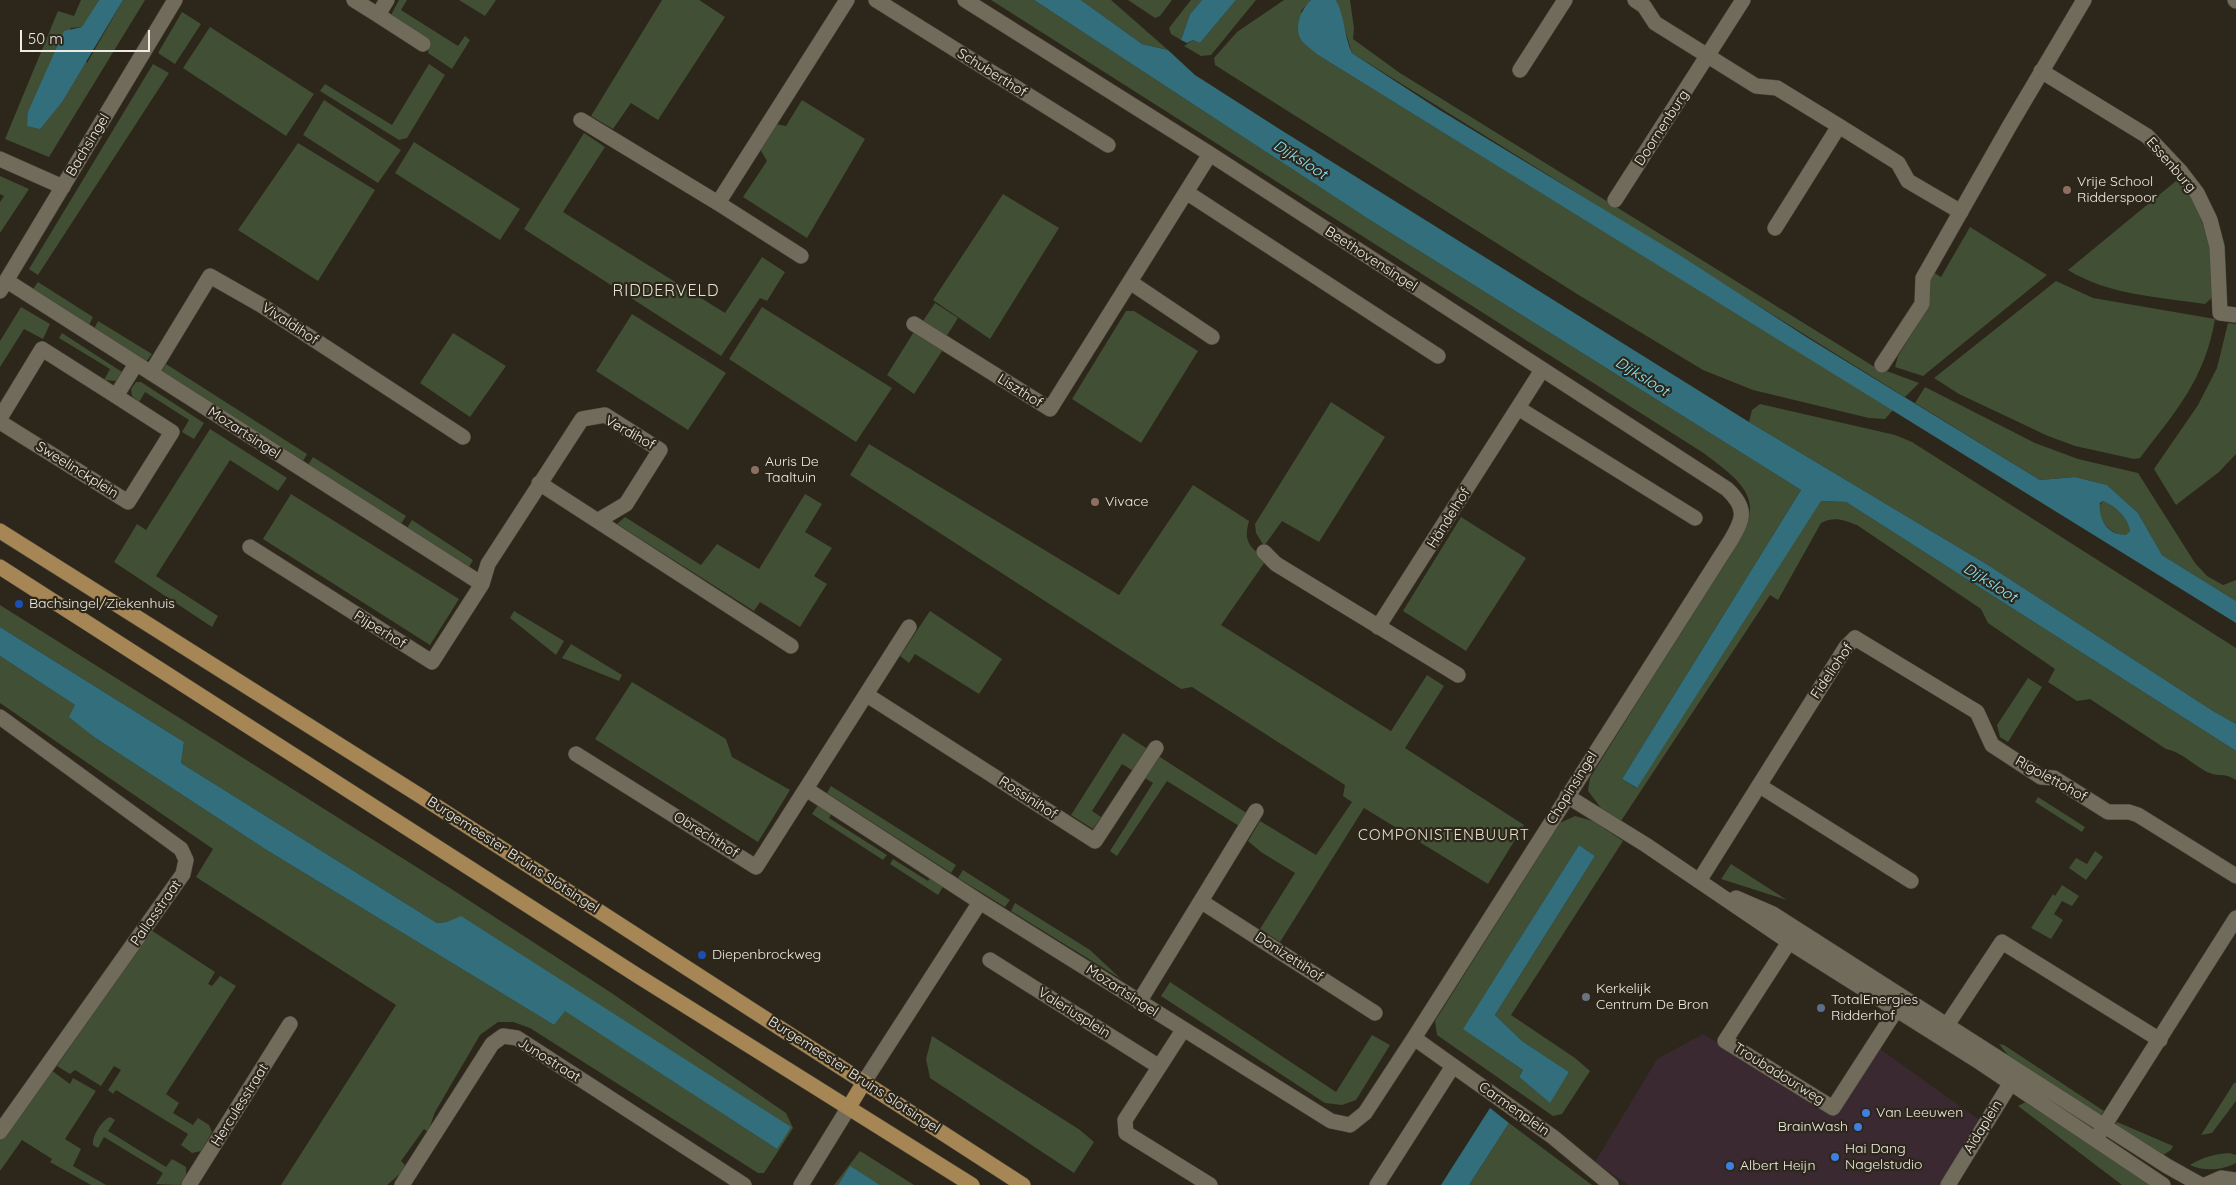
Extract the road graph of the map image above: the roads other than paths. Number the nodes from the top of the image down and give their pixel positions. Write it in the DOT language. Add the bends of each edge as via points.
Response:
graph roads {
  1 [pos="175,0"];
  2 [pos="354,0"];
  3 [pos="387,0"];
  4 [pos="847,0"];
  5 [pos="876,0"];
  6 [pos="965,0"];
  7 [pos="1565,0"];
  8 [pos="1635,0"];
  9 [pos="1743,0"];
  10 [pos="2084,0"];
  11 [pos="378,15"];
  12 [pos="423,44"];
  13 [pos="1708,55"];
  14 [pos="1520,70"];
  15 [pos="2041,71"];
  16 [pos="581,120"];
  17 [pos="1839,126"];
  18 [pos="1108,145"];
  19 [pos="1210,154"];
  20 [pos="0,159"];
  21 [pos="63,187"];
  22 [pos="1186,192"];
  23 [pos="1615,200"];
  24 [pos="718,203"];
  25 [pos="1961,212"];
  26 [pos="1775,228"];
  27 [pos="801,256"];
  28 [pos="1130,282"];
  29 [pos="3,286"];
  30 [pos="2236,315"];
  31 [pos="914,324"];
  32 [pos="1212,337"];
  33 [pos="1438,356"];
  34 [pos="136,364"];
  35 [pos="1882,365"];
  36 [pos="1542,370"];
  37 [pos="151,373"];
  38 [pos="116,396"];
  39 [pos="1518,408"];
  40 [pos="0,418"];
  41 [pos="0,422"];
  42 [pos="463,437"];
  43 [pos="539,483"];
  44 [pos="1695,518"];
  45 [pos="599,520"];
  46 [pos="0,532"];
  47 [pos="1730,540"];
  48 [pos="250,546"];
  49 [pos="1264,552"];
  50 [pos="0,567"];
  51 [pos="482,584"];
  52 [pos="909,627"];
  53 [pos="1378,628"];
  54 [pos="791,646"];
  55 [pos="1458,675"];
  56 [pos="867,695"];
  57 [pos="0,717"];
  58 [pos="1982,724"];
  59 [pos="1156,748"];
  60 [pos="576,754"];
  61 [pos="1760,786"];
  62 [pos="806,789"];
  63 [pos="1567,796"];
  64 [pos="1256,811"];
  65 [pos="2236,876"];
  66 [pos="1699,881"];
  67 [pos="1911,881"];
  68 [pos="980,902"];
  69 [pos="1202,902"];
  70 [pos="2236,918"];
  71 [pos="1807,936"];
  72 [pos="1789,942"];
  73 [pos="990,960"];
  74 [pos="1139,1002"];
  75 [pos="1900,1004"];
  76 [pos="1375,1014"];
  77 [pos="290,1024"];
  78 [pos="1947,1025"];
  79 [pos="1183,1030"];
  80 [pos="1414,1038"];
  81 [pos="2160,1040"];
  82 [pos="1158,1066"];
  83 [pos="1454,1066"];
  84 [pos="2014,1077"];
  85 [pos="864,1082"];
  86 [pos="849,1107"];
  87 [pos="2105,1126"];
  88 [pos="0,1132"];
  89 [pos="2096,1139"];
  90 [pos="2235,1178"];
  91 [pos="189,1185"];
  92 [pos="402,1185"];
  93 [pos="744,1185"];
  94 [pos="801,1185"];
  95 [pos="972,1185"];
  96 [pos="1023,1185"];
  97 [pos="1210,1185"];
  98 [pos="1377,1185"];
  99 [pos="1611,1185"];
  100 [pos="1948,1185"];
  101 [pos="2163,1185"];
  102 [pos="2203,1185"];
  1 -- 21 [label="street, Bachsingel"];
  2 -- 11 [label="street"];
  3 -- 11 [label="street"];
  4 -- 24 [label="street"];
  5 -- 18 [label="street, Schuberthof"];
  6 -- 19 [label="street, Beethovensingel"];
  7 -- 14 [label="street"];
  8 -- 13 [label="street" via="1644,6 1655,23"];
  9 -- 13 [label="street, Doornenburg"];
  10 -- 15 [label="street"];
  11 -- 12 [label="street"];
  13 -- 17 [label="street" via="1756,86 1777,88"];
  13 -- 23 [label="street, Doornenburg"];
  15 -- 25 [label="street"];
  15 -- 30 [label="street, Essenburg" via="2147,136 2181,172 2197,193 2210,220 2217,247 2220,313"];
  16 -- 24 [label="street"];
  17 -- 25 [label="street" via="1898,163 1908,181"];
  17 -- 26 [label="street"];
  19 -- 22 [label="street, Liszthof"];
  19 -- 36 [label="street, Beethovensingel"];
  20 -- 21 [label="street"];
  21 -- 29 [label="street, Bachsingel"];
  22 -- 28 [label="street, Liszthof"];
  22 -- 33 [label="street"];
  24 -- 27 [label="street"];
  25 -- 35 [label="street" via="1923,278 1922,304"];
  28 -- 31 [label="street, Liszthof" via="1050,409"];
  28 -- 32 [label="street"];
  29 -- 34 [label="street, Mozartsingel"];
  34 -- 37 [label="street, Mozartsingel"];
  34 -- 38 [label="street"];
  36 -- 39 [label="street, Händelhof"];
  36 -- 47 [label="street, Beethovensingel" via="1727,489 1740,504 1742,514"];
  37 -- 42 [label="street, Vivaldihof" via="210,276 261,305"];
  37 -- 51 [label="street, Mozartsingel"];
  38 -- 40 [label="street, Sweelinckplein" via="42,349"];
  38 -- 41 [label="street, Sweelinckplein" via="172,432 128,502"];
  39 -- 44 [label="street"];
  39 -- 53 [label="street, Händelhof"];
  43 -- 45 [label="street"];
  43 -- 45 [label="street, Verdihof" via="582,419 606,415 660,450 626,504"];
  43 -- 51 [label="street, Verdihof" via="488,564"];
  45 -- 54 [label="street"];
  46 -- 85 [label="main road, Burgemeester Bruins Slotsingel" via="430,802"];
  47 -- 63 [label="street, Chopinsingel"];
  48 -- 51 [label="street, Pijperhof" via="432,662"];
  49 -- 53 [label="street" via="1276,564"];
  50 -- 86 [label="main road, Burgemeester Bruins Slotsingel" via="638,976"];
  52 -- 56 [label="street"];
  53 -- 55 [label="street"];
  56 -- 59 [label="street, Rossinihof" via="1096,842"];
  56 -- 62 [label="street"];
  57 -- 88 [label="street, Pallasstraat" via="181,849 186,860 183,874"];
  58 -- 61 [label="street, Fideliohof" via="1977,712 1855,638 1846,647"];
  58 -- 65 [label="street, Rigolettohof" via="1992,745 2041,776 2054,778 2108,812 2138,815"];
  60 -- 62 [label="street, Obrechthof" via="756,867"];
  61 -- 66 [label="street, Fideliohof"];
  61 -- 67 [label="street"];
  62 -- 68 [label="street, Mozartsingel"];
  63 -- 66 [label="street"];
  63 -- 80 [label="street, Chopinsingel"];
  64 -- 69 [label="street"];
  66 -- 71 [label="street" via="1773,914"];
  66 -- 72 [label="street"];
  68 -- 74 [label="street, Mozartsingel"];
  68 -- 85 [label="street"];
  69 -- 74 [label="street"];
  69 -- 76 [label="street, Donizettihof"];
  70 -- 81 [label="street"];
  71 -- 72 [label="street"];
  71 -- 75 [label="street"];
  72 -- 75 [label="street"];
  72 -- 75 [label="street, Troubadourweg" via="1725,1040 1833,1108"];
  73 -- 82 [label="street, Valeriusplein"];
  74 -- 79 [label="street, Mozartsingel"];
  75 -- 78 [label="street"];
  75 -- 84 [label="street"];
  77 -- 91 [label="street, Herculesstraat"];
  78 -- 81 [label="street" via="2002,942"];
  78 -- 84 [label="street"];
  79 -- 80 [label="street, Mozartsingel" via="1331,1121 1350,1125 1365,1113"];
  79 -- 82 [label="street"];
  80 -- 83 [label="street, Carmenplein"];
  81 -- 87 [label="street"];
  82 -- 97 [label="street" via="1125,1120 1126,1133"];
  83 -- 98 [label="street"];
  83 -- 99 [label="street, Carmenplein" via="1554,1137"];
  84 -- 87 [label="street"];
  84 -- 89 [label="street"];
  84 -- 100 [label="street, Aïdaplein"];
  85 -- 86 [label="main road"];
  85 -- 96 [label="main road, Burgemeester Bruins Slotsingel"];
  86 -- 94 [label="street"];
  86 -- 95 [label="main road, Burgemeester Bruins Slotsingel"];
  87 -- 89 [label="street"];
  87 -- 102 [label="street"];
  89 -- 101 [label="street"];
  90 -- 102 [label="street" via="2214,1180"];
  92 -- 93 [label="street, Junostraat" via="492,1044 503,1036 518,1038"];
}
